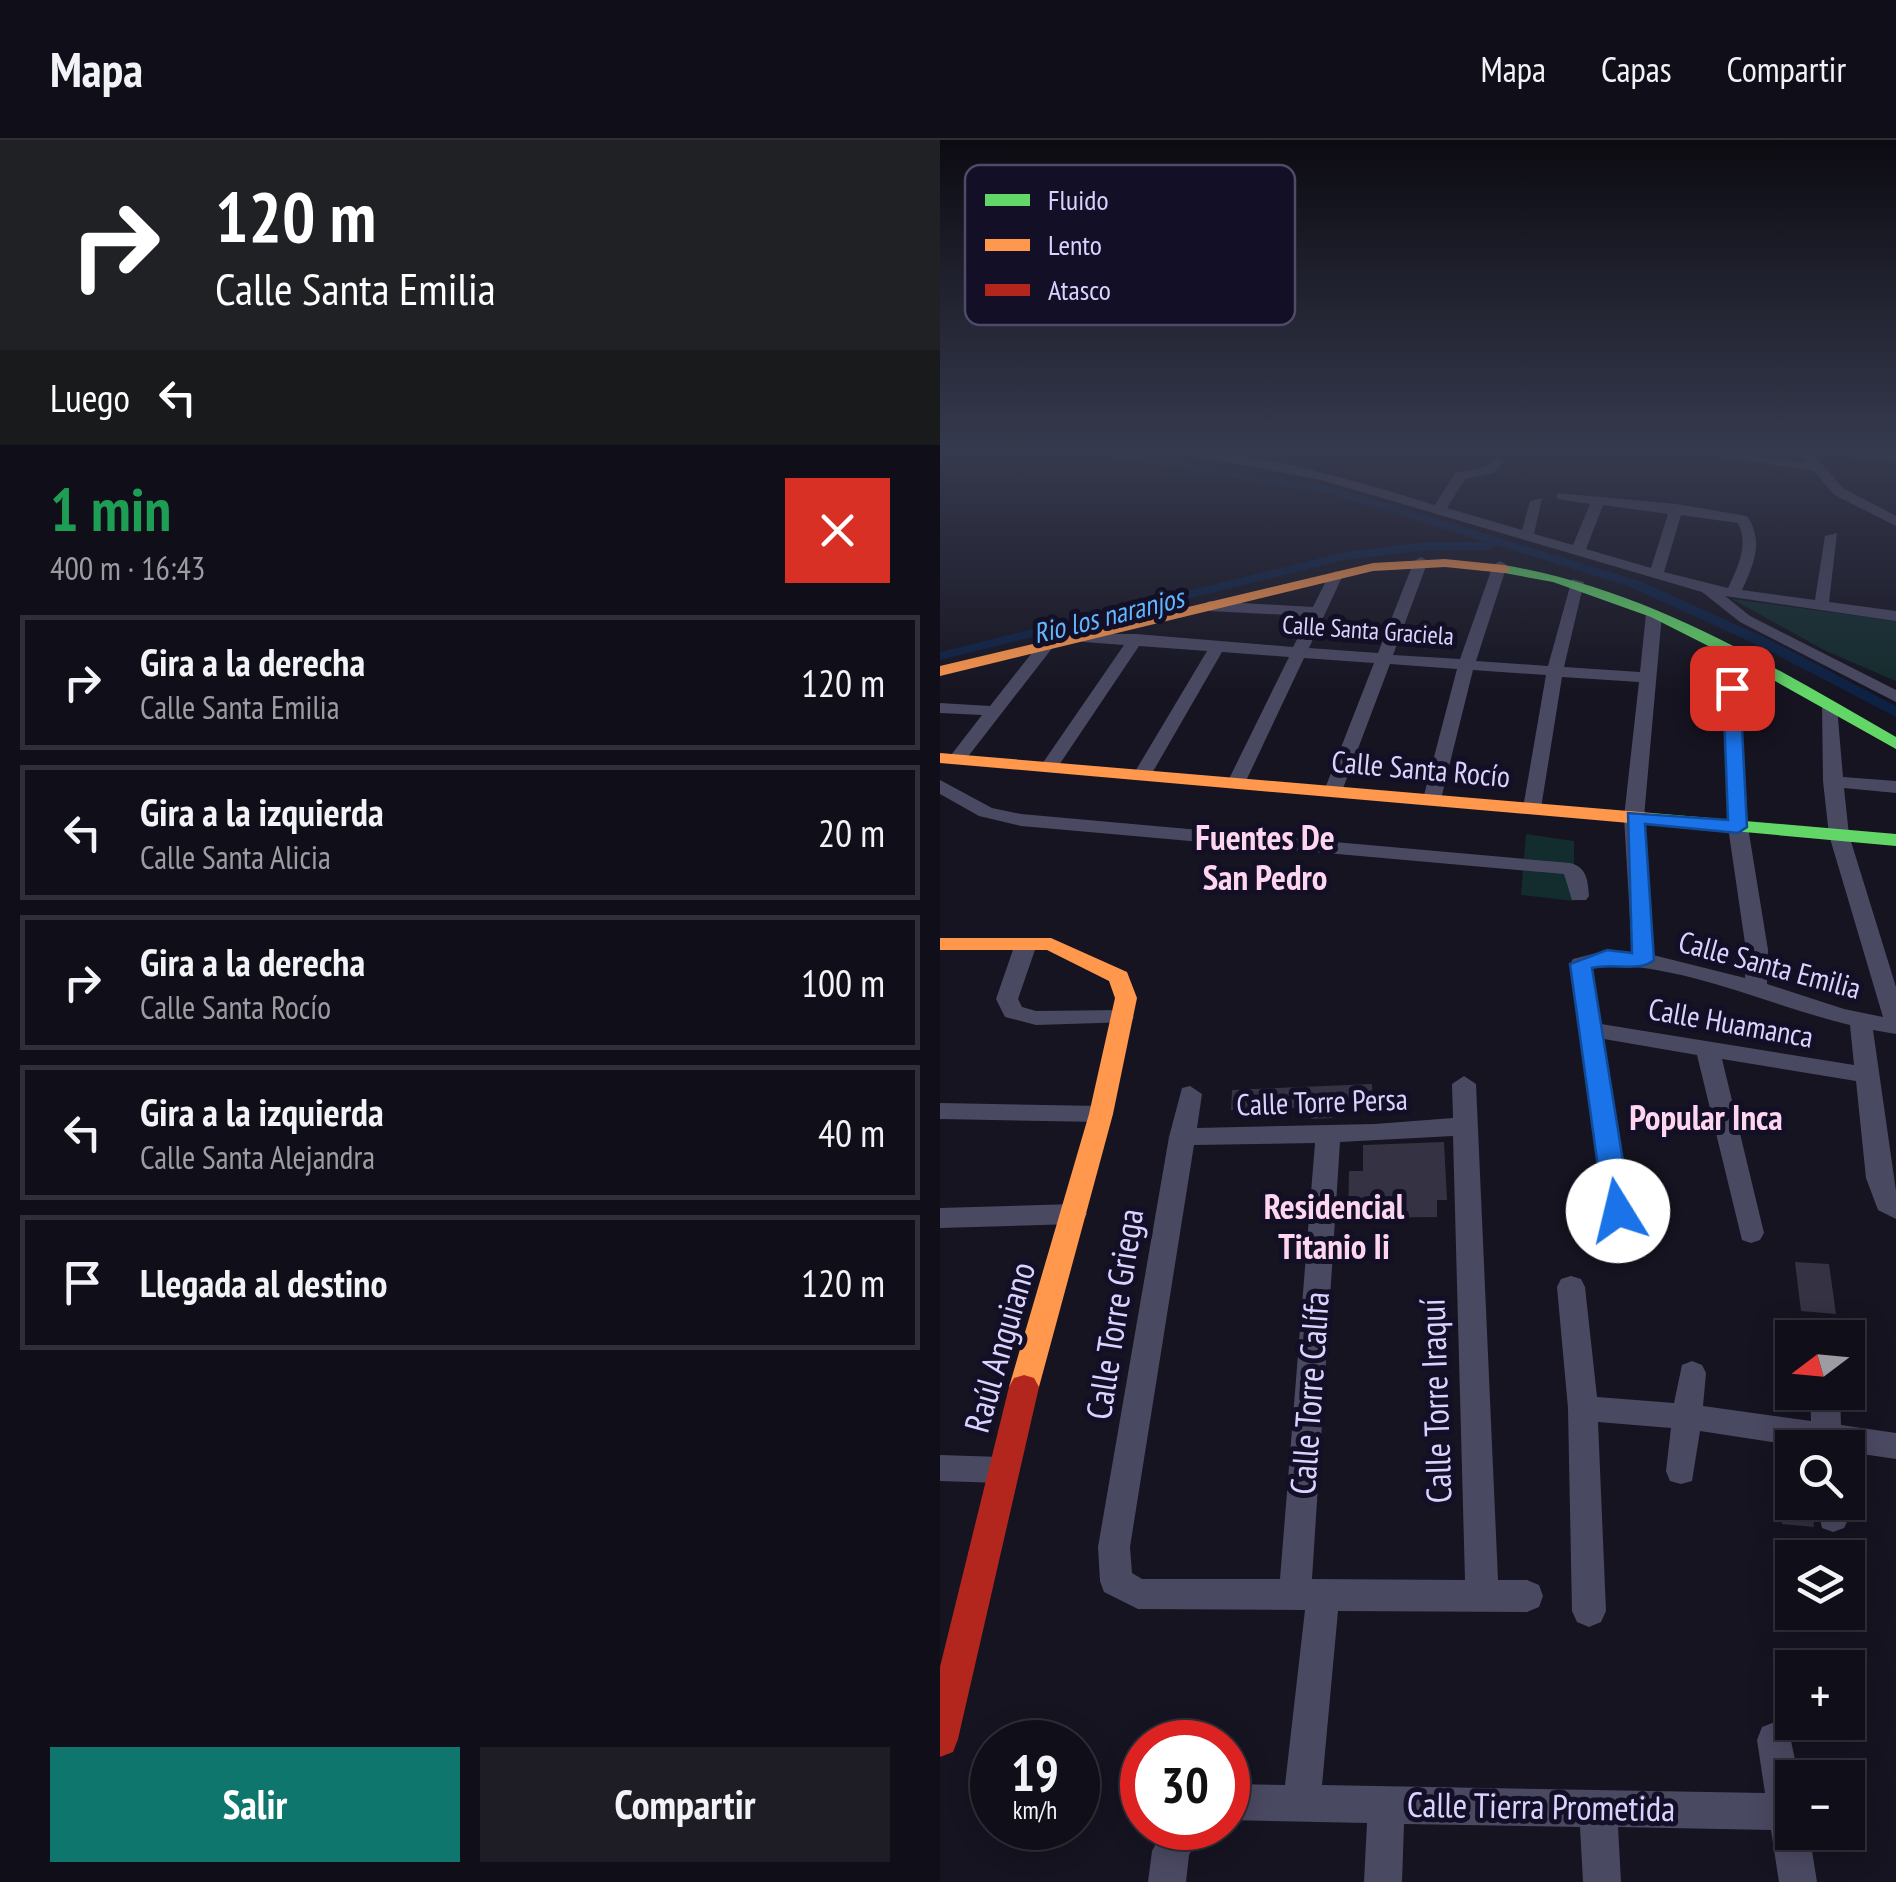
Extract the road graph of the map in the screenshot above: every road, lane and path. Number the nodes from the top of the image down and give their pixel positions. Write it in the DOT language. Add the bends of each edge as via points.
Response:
graph roads {
  1 [pos="1513,531"];
  2 [pos="1528,531"];
  3 [pos="1586,531"];
  4 [pos="1669,531"];
  5 [pos="1749,531"];
  6 [pos="1527,535"];
  7 [pos="1832,536"];
  8 [pos="1578,551"];
  9 [pos="1421,561"];
  10 [pos="1500,564"];
  11 [pos="1656,574"];
  12 [pos="1336,575"];
  13 [pos="1578,582"];
  14 [pos="1708,589"];
  15 [pos="1734,594"];
  16 [pos="1209,606"];
  17 [pos="1821,607"];
  18 [pos="1318,612"];
  19 [pos="1654,614"];
  20 [pos="1896,616"];
  21 [pos="1084,636"];
  22 [pos="1136,639"];
  23 [pos="1218,644"];
  24 [pos="1045,647"];
  25 [pos="1301,650"];
  26 [pos="1730,654"];
  27 [pos="1384,656"];
  28 [pos="1467,662"];
  29 [pos="1555,669"];
  30 [pos="940,671"];
  31 [pos="1648,678"];
  32 [pos="1896,688"];
  33 [pos="1896,697"];
  34 [pos="940,708"];
  35 [pos="1828,708"];
  36 [pos="994,711"];
  37 [pos="1896,744"];
  38 [pos="948,758"];
  39 [pos="1049,767"];
  40 [pos="1142,775"];
  41 [pos="1832,781"];
  42 [pos="1236,782"];
  43 [pos="940,786"];
  44 [pos="1896,787"];
  45 [pos="1333,791"];
  46 [pos="1432,799"];
  47 [pos="1532,808"];
  48 [pos="1634,817"];
  49 [pos="1738,827"];
  50 [pos="1839,835"];
  51 [pos="1896,840"];
  52 [pos="1578,896"];
  53 [pos="940,944"];
  54 [pos="1026,944"];
  55 [pos="1644,960"];
  56 [pos="1756,985"];
  57 [pos="1123,1017"];
  58 [pos="1861,1021"];
  59 [pos="1896,1025"];
  60 [pos="1588,1029"];
  61 [pos="1707,1046"];
  62 [pos="1864,1075"];
  63 [pos="1464,1084"];
  64 [pos="1190,1094"];
  65 [pos="940,1111"];
  66 [pos="1101,1114"];
  67 [pos="1884,1118"];
  68 [pos="1465,1126"];
  69 [pos="1328,1132"];
  70 [pos="1181,1137"];
  71 [pos="1896,1210"];
  72 [pos="1618,1211"];
  73 [pos="1074,1214"];
  74 [pos="940,1218"];
  75 [pos="1750,1233"];
  76 [pos="1572,1288"];
  77 [pos="1692,1373"];
  78 [pos="1583,1408"];
  79 [pos="1689,1417"];
  80 [pos="1775,1433"];
  81 [pos="1865,1445"];
  82 [pos="1896,1446"];
  83 [pos="940,1468"];
  84 [pos="1000,1470"];
  85 [pos="1681,1471"];
  86 [pos="1309,1595"];
  87 [pos="1482,1596"];
  88 [pos="1526,1596"];
  89 [pos="1589,1611"];
  90 [pos="947,1670"];
  91 [pos="940,1739"];
  92 [pos="1775,1740"];
  93 [pos="1778,1760"];
  94 [pos="1302,1801"];
  95 [pos="1250,1802"];
  96 [pos="1386,1803"];
  97 [pos="1598,1808"];
  98 [pos="1775,1812"];
  99 [pos="1792,1850"];
  100 [pos="1383,1882"];
  101 [pos="1602,1882"];
  102 [pos="1798,1882"];
  1 -- 6 [label="street"];
  2 -- 6 [label="street"];
  3 -- 8 [label="street"];
  4 -- 11 [label="street"];
  5 -- 15 [label="street" via="1746,566"];
  6 -- 8 [label="street"];
  7 -- 17 [label="street"];
  8 -- 11 [label="street"];
  9 -- 10 [label="street"];
  9 -- 12 [label="street"];
  9 -- 27 [label="street"];
  10 -- 13 [label="street"];
  10 -- 28 [label="street"];
  11 -- 14 [label="street"];
  12 -- 16 [label="street"];
  12 -- 18 [label="street"];
  13 -- 19 [label="street"];
  13 -- 29 [label="street"];
  14 -- 15 [label="street"];
  14 -- 33 [label="street" via="1745,619"];
  15 -- 17 [label="street"];
  15 -- 32 [label="street" via="1734,604"];
  16 -- 18 [label="street"];
  16 -- 21 [label="street"];
  17 -- 20 [label="street"];
  18 -- 25 [label="street"];
  19 -- 26 [label="street"];
  19 -- 31 [label="street"];
  21 -- 22 [label="street, Calle Santa Graciela"];
  21 -- 24 [label="street"];
  22 -- 23 [label="street, Calle Santa Graciela"];
  22 -- 39 [label="street"];
  23 -- 25 [label="street, Calle Santa Graciela"];
  23 -- 40 [label="street"];
  24 -- 30 [label="street"];
  24 -- 36 [label="street"];
  25 -- 27 [label="street, Calle Santa Graciela"];
  25 -- 42 [label="street"];
  26 -- 35 [label="street"];
  26 -- 49 [label="street"];
  27 -- 28 [label="street, Calle Santa Graciela"];
  27 -- 45 [label="street"];
  28 -- 29 [label="street, Calle Santa Graciela"];
  28 -- 46 [label="street"];
  29 -- 31 [label="street, Calle Santa Graciela"];
  29 -- 47 [label="street"];
  31 -- 48 [label="street"];
  34 -- 36 [label="street"];
  35 -- 37 [label="street"];
  35 -- 41 [label="street"];
  36 -- 38 [label="street"];
  38 -- 39 [label="street, Calle Santa Rocío"];
  39 -- 40 [label="street, Calle Santa Rocío"];
  40 -- 42 [label="street, Calle Santa Rocío"];
  41 -- 44 [label="street"];
  41 -- 50 [label="street"];
  42 -- 45 [label="street, Calle Santa Rocío"];
  43 -- 52 [label="street" via="986,812 1022,820 1570,869"];
  45 -- 46 [label="street, Calle Santa Rocío"];
  46 -- 47 [label="street, Calle Santa Rocío"];
  47 -- 48 [label="street, Calle Santa Rocío"];
  48 -- 49 [label="street, Calle Santa Rocío"];
  48 -- 55 [label="street"];
  49 -- 50 [label="street, Calle Santa Rocío"];
  49 -- 56 [label="street"];
  50 -- 51 [label="street, Calle Santa Rocío"];
  50 -- 59 [label="street"];
  53 -- 54 [label="street"];
  54 -- 57 [label="street, Raúl Anguiano" via="1066,948 1119,977"];
  54 -- 57 [label="street" via="1007,999 1013,1012"];
  55 -- 56 [label="street, Calle Santa Emilia"];
  55 -- 60 [label="street, Calle Santa Emilia" via="1581,964"];
  56 -- 58 [label="street, Calle Santa Emilia"];
  57 -- 66 [label="street, Raúl Anguiano"];
  58 -- 59 [label="street, Calle Santa Emilia"];
  58 -- 62 [label="street"];
  60 -- 61 [label="street, Calle Huamanca"];
  60 -- 72 [label="street"];
  61 -- 62 [label="street, Calle Huamanca"];
  61 -- 75 [label="street"];
  62 -- 67 [label="street"];
  63 -- 68 [label="street, Calle Torre Iraquí"];
  64 -- 70 [label="street, Calle Torre Griega"];
  65 -- 66 [label="street"];
  66 -- 73 [label="street, Raúl Anguiano"];
  67 -- 71 [label="street" via="1879,1178"];
  68 -- 69 [label="street, Calle Torre Persa"];
  68 -- 87 [label="street, Calle Torre Iraquí"];
  69 -- 70 [label="street, Calle Torre Persa"];
  69 -- 86 [label="street, Calle Torre Calífa"];
  70 -- 86 [label="street, Calle Torre Griega" via="1114,1547 1116,1580 1138,1594"];
  73 -- 74 [label="street"];
  73 -- 84 [label="street, Raúl Anguiano"];
  76 -- 78 [label="street"];
  77 -- 79 [label="street"];
  78 -- 79 [label="street"];
  78 -- 89 [label="street"];
  79 -- 80 [label="street"];
  79 -- 85 [label="street"];
  81 -- 82 [label="street"];
  83 -- 84 [label="street"];
  84 -- 90 [label="street, Raúl Anguiano"];
  86 -- 87 [label="street"];
  86 -- 94 [label="street, Calle Torre Calífa"];
  87 -- 88 [label="street"];
  90 -- 91 [label="street, Raúl Anguiano"];
  92 -- 93 [label="street"];
  94 -- 95 [label="street, Calle Tierra Prometida"];
  94 -- 96 [label="street, Calle Tierra Prometida"];
  96 -- 97 [label="street, Calle Tierra Prometida"];
  96 -- 100 [label="street"];
  97 -- 98 [label="street, Calle Tierra Prometida"];
  97 -- 101 [label="street"];
  99 -- 102 [label="street"];
}
